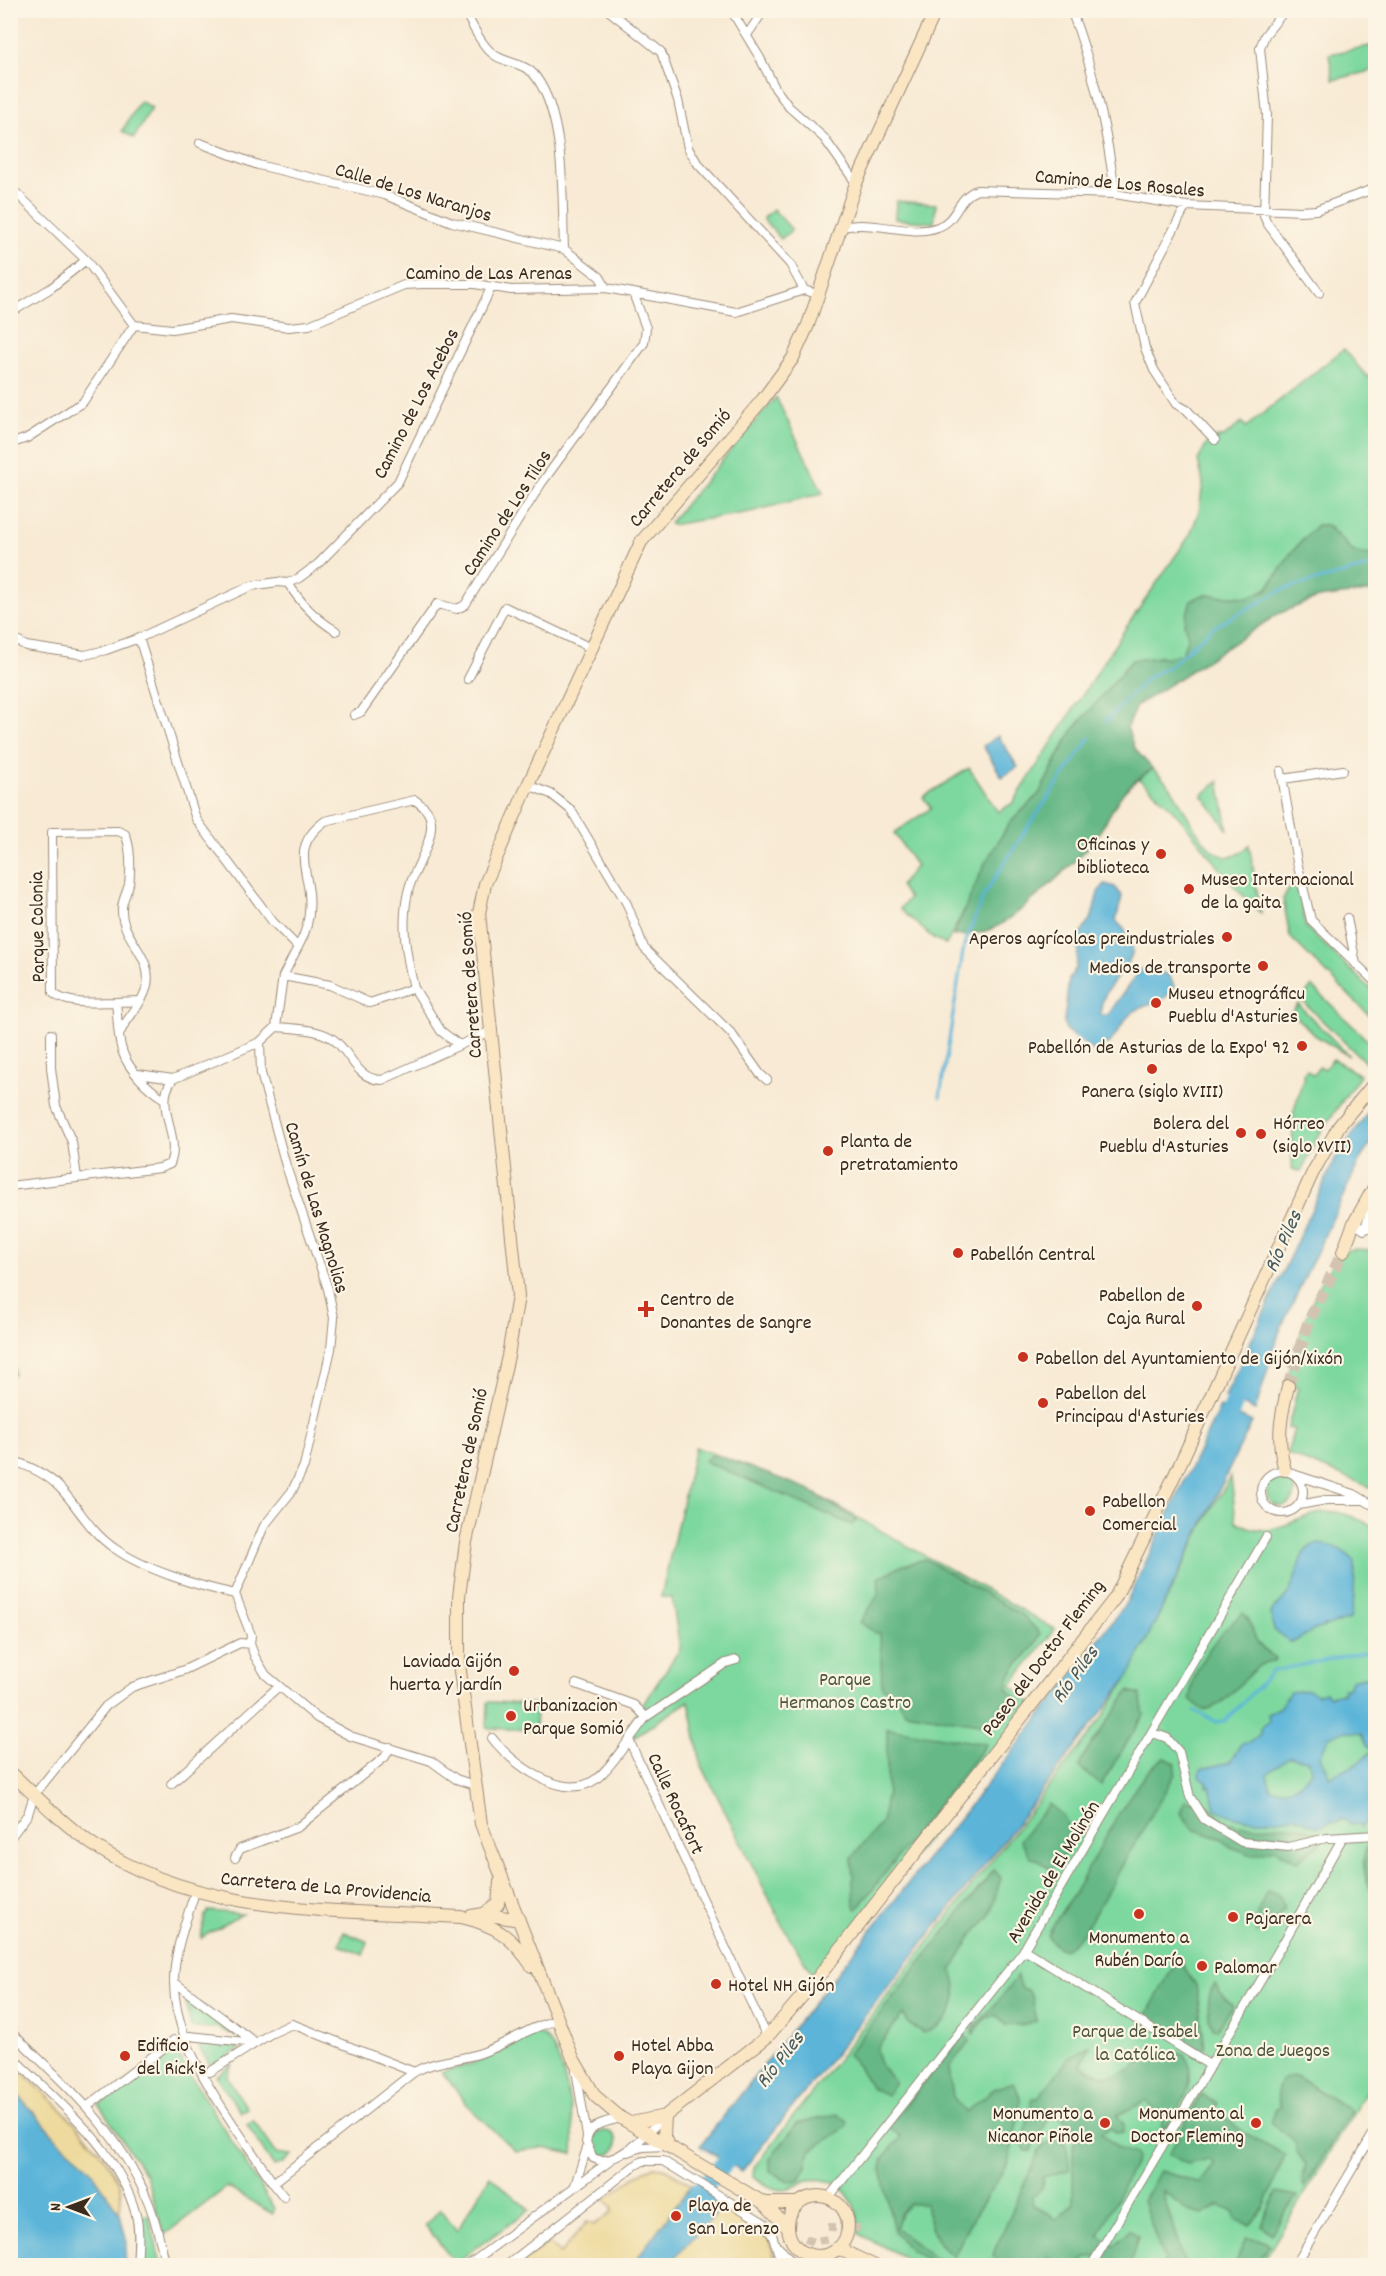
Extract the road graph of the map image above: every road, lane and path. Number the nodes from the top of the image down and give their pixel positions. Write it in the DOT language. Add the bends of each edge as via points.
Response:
graph roads {
  1 [pos="464,10"];
  2 [pos="608,10"];
  3 [pos="731,10"];
  4 [pos="764,10"];
  5 [pos="936,10"];
  6 [pos="1071,10"];
  7 [pos="1285,10"];
  8 [pos="747,35"];
  9 [pos="200,143"];
  10 [pos="856,183"];
  11 [pos="10,187"];
  12 [pos="1376,188"];
  13 [pos="1115,194"];
  14 [pos="1186,206"];
  15 [pos="1265,209"];
  16 [pos="840,228"];
  17 [pos="564,249"];
  18 [pos="86,260"];
  19 [pos="491,288"];
  20 [pos="606,288"];
  21 [pos="811,292"];
  22 [pos="633,293"];
  23 [pos="1319,293"];
  24 [pos="10,313"];
  25 [pos="134,325"];
  26 [pos="1215,440"];
  27 [pos="10,444"];
  28 [pos="288,583"];
  29 [pos="336,631"];
  30 [pos="139,638"];
  31 [pos="19,642"];
  32 [pos="591,648"];
  33 [pos="468,679"];
  34 [pos="354,715"];
  35 [pos="1343,770"];
  36 [pos="528,785"];
  37 [pos="1347,918"];
  38 [pos="298,947"];
  39 [pos="1356,964"];
  40 [pos="283,976"];
  41 [pos="1376,983"];
  42 [pos="414,988"];
  43 [pos="139,1001"];
  44 [pos="116,1002"];
  45 [pos="276,1027"];
  46 [pos="491,1031"];
  47 [pos="120,1033"];
  48 [pos="51,1034"];
  49 [pos="260,1042"];
  50 [pos="459,1045"];
  51 [pos="138,1074"];
  52 [pos="173,1078"];
  53 [pos="767,1080"];
  54 [pos="1376,1081"];
  55 [pos="163,1098"];
  56 [pos="76,1178"];
  57 [pos="1376,1184"];
  58 [pos="10,1186"];
  59 [pos="1376,1210"];
  60 [pos="1376,1224"];
  61 [pos="1359,1227"];
  62 [pos="1343,1252"];
  63 [pos="1288,1386"];
  64 [pos="10,1460"];
  65 [pos="1290,1472"];
  66 [pos="1362,1500"];
  67 [pos="1299,1505"];
  68 [pos="1376,1507"];
  69 [pos="1266,1537"];
  70 [pos="235,1594"];
  71 [pos="250,1644"];
  72 [pos="736,1660"];
  73 [pos="576,1684"];
  74 [pos="279,1686"];
  75 [pos="646,1717"];
  76 [pos="1153,1733"];
  77 [pos="492,1738"];
  78 [pos="629,1740"];
  79 [pos="390,1747"];
  80 [pos="10,1772"];
  81 [pos="171,1784"];
  82 [pos="474,1785"];
  83 [pos="34,1795"];
  84 [pos="1376,1835"];
  85 [pos="1343,1837"];
  86 [pos="10,1838"];
  87 [pos="236,1858"];
  88 [pos="499,1875"];
  89 [pos="195,1892"];
  90 [pos="483,1918"];
  91 [pos="519,1920"];
  92 [pos="1022,1953"];
  93 [pos="174,1982"];
  94 [pos="543,1982"];
  95 [pos="558,2020"];
  96 [pos="10,2031"];
  97 [pos="190,2036"];
  98 [pos="767,2037"];
  99 [pos="174,2040"];
  100 [pos="256,2043"];
  101 [pos="10,2055"];
  102 [pos="573,2058"];
  103 [pos="1211,2066"];
  104 [pos="210,2072"];
  105 [pos="414,2072"];
  106 [pos="88,2106"];
  107 [pos="664,2116"];
  108 [pos="626,2121"];
  109 [pos="1376,2129"];
  110 [pos="646,2133"];
  111 [pos="587,2136"];
  112 [pos="669,2147"];
  113 [pos="587,2148"];
  114 [pos="620,2156"];
  115 [pos="610,2162"];
  116 [pos="273,2183"];
  117 [pos="575,2185"];
  118 [pos="284,2197"];
  119 [pos="829,2198"];
  120 [pos="763,2202"];
  121 [pos="798,2203"];
  122 [pos="787,2227"];
  123 [pos="847,2234"];
  124 [pos="778,2247"];
  125 [pos="833,2250"];
  126 [pos="803,2253"];
  127 [pos="870,2262"];
  128 [pos="137,2265"];
  129 [pos="165,2265"];
  130 [pos="467,2265"];
  131 [pos="506,2265"];
  132 [pos="783,2265"];
  133 [pos="793,2265"];
  134 [pos="808,2265"];
  135 [pos="822,2265"];
  136 [pos="1091,2265"];
  137 [pos="1295,2265"];
  1 -- 17 [label="street" via="490,51 524,66 536,76 548,101 558,142"];
  2 -- 21 [label="street" via="661,52 678,100 688,148 698,164"];
  3 -- 8 [label="street"];
  4 -- 8 [label="street"];
  5 -- 10 [label="street, Carretera de Somió"];
  6 -- 13 [label="street" via="1108,147"];
  7 -- 15 [label="street" via="1260,48 1267,115"];
  8 -- 10 [label="street" via="775,88 789,107 824,138"];
  9 -- 17 [label="street, Calle de Los Naranjos" via="258,165 386,195 452,222"];
  10 -- 16 [label="street, Carretera de Somió"];
  11 -- 18 [label="street"];
  12 -- 15 [label="street, Camino de Los Rosales" via="1316,210"];
  13 -- 14 [label="street, Camino de Los Rosales"];
  13 -- 16 [label="street, Camino de Los Rosales" via="977,190 967,194 953,219 940,227 920,230 857,223"];
  14 -- 15 [label="street, Camino de Los Rosales"];
  14 -- 26 [label="street" via="1135,303 1154,370 1176,404 1187,410"];
  15 -- 23 [label="street" via="1267,223"];
  16 -- 21 [label="street, Carretera de Somió"];
  17 -- 20 [label="street, Calle de Los Naranjos" via="600,277"];
  18 -- 24 [label="street"];
  18 -- 25 [label="street"];
  19 -- 20 [label="street, Camino de Las Arenas"];
  19 -- 25 [label="street, Camino de Las Arenas" via="475,284 404,285 309,325 289,327 217,320 172,329"];
  19 -- 28 [label="street, Camino de Los Acebos" via="398,482 318,564"];
  20 -- 22 [label="street, Camino de Las Arenas"];
  21 -- 22 [label="street, Camino de Las Arenas" via="736,312"];
  21 -- 32 [label="street, Carretera de Somió" via="808,325 793,358 764,399 641,542"];
  22 -- 34 [label="street, Camino de Los Tilos" via="646,328 644,343 541,484 465,605 457,609 437,604 361,712"];
  25 -- 27 [label="street" via="83,402 27,438"];
  28 -- 29 [label="street" via="301,603"];
  28 -- 30 [label="street, Camino de Los Acebos" via="251,586"];
  30 -- 31 [label="street, Camino de Los Acebos" via="85,655"];
  30 -- 38 [label="street" via="196,819 273,922"];
  32 -- 33 [label="street" via="505,607"];
  32 -- 36 [label="street, Carretera de Somió"];
  35 -- 39 [label="street" via="1282,775 1311,920"];
  36 -- 46 [label="street, Carretera de Somió" via="485,884 480,913"];
  36 -- 53 [label="street" via="551,794 571,810 627,903 644,948 731,1033"];
  37 -- 39 [label="street"];
  38 -- 40 [label="street"];
  38 -- 42 [label="street" via="307,932 310,910 302,863 312,834 325,821 415,800 426,809 431,822 409,890 404,926"];
  39 -- 41 [label="street"];
  40 -- 42 [label="street" via="330,985 370,1002"];
  40 -- 45 [label="street"];
  42 -- 50 [label="street" via="441,1031"];
  43 -- 44 [label="street, Parque Colonia"];
  43 -- 44 [label="street, Parque Colonia" via="146,991 148,973 122,912 129,883 129,841 118,831 52,832 53,993 69,1001"];
  43 -- 47 [label="street, Parque Colonia"];
  44 -- 47 [label="street"];
  45 -- 49 [label="street"];
  45 -- 50 [label="street" via="334,1039 371,1080 382,1080"];
  46 -- 50 [label="street"];
  46 -- 82 [label="street, Carretera de Somió" via="518,1296 466,1542 459,1597 459,1664"];
  47 -- 51 [label="street" via="123,1054"];
  48 -- 56 [label="street" via="56,1106 72,1142"];
  49 -- 52 [label="street"];
  49 -- 70 [label="street, Camín de Las Magnolias" via="261,1073 334,1318 331,1350 304,1466 292,1491 264,1526"];
  51 -- 52 [label="street"];
  51 -- 55 [label="street" via="145,1085"];
  52 -- 55 [label="street"];
  54 -- 98 [label="street, Paseo del Doctor Fleming" via="1339,1126 1313,1172 1116,1598"];
  55 -- 56 [label="street" via="173,1156 170,1164"];
  56 -- 58 [label="street"];
  57 -- 61 [label="street"];
  59 -- 61 [label="street"];
  60 -- 61 [label="street"];
  61 -- 62 [label="street"];
  63 -- 65 [label="street" via="1279,1424 1279,1450"];
  64 -- 70 [label="street" via="53,1482 113,1548 140,1563"];
  65 -- 66 [label="street"];
  65 -- 67 [label="street" via="1303,1489"];
  65 -- 67 [label="street" via="1274,1472 1265,1478 1260,1489 1262,1500 1268,1509 1279,1513 1290,1512"];
  66 -- 67 [label="street"];
  66 -- 68 [label="street"];
  69 -- 76 [label="street, Avenida de El Molinón"];
  70 -- 71 [label="street" via="251,1635"];
  71 -- 74 [label="street" via="266,1675"];
  71 -- 83 [label="street" via="240,1643 184,1670 132,1687 106,1706"];
  72 -- 75 [label="street"];
  73 -- 75 [label="street" via="634,1705"];
  74 -- 79 [label="street" via="317,1718 341,1732"];
  74 -- 81 [label="street"];
  75 -- 78 [label="street"];
  76 -- 85 [label="street" via="1167,1738 1179,1752 1191,1797 1204,1819 1242,1842 1288,1847"];
  76 -- 92 [label="street, Avenida de El Molinón"];
  77 -- 78 [label="street, Calle Rocafort" via="500,1749 536,1776 560,1786 582,1786 594,1781"];
  78 -- 98 [label="street, Calle Rocafort"];
  79 -- 82 [label="street" via="432,1761 456,1779"];
  79 -- 87 [label="street" via="385,1757 298,1827 240,1849"];
  80 -- 83 [label="street, Carretera de La Providencia"];
  82 -- 88 [label="street, Carretera de Somió" via="481,1824"];
  83 -- 86 [label="street" via="28,1814"];
  83 -- 89 [label="street, Carretera de La Providencia" via="92,1844 132,1868"];
  84 -- 85 [label="street"];
  85 -- 103 [label="street"];
  88 -- 90 [label="street" via="498,1904"];
  88 -- 91 [label="street, Carretera de Somió"];
  89 -- 90 [label="street, Carretera de La Providencia" via="246,1903"];
  89 -- 93 [label="street" via="177,1955"];
  90 -- 91 [label="street, Carretera de La Providencia"];
  90 -- 94 [label="street, Carretera de La Providencia" via="507,1935"];
  91 -- 94 [label="street, Carretera de Somió"];
  92 -- 103 [label="street" via="1028,1952"];
  92 -- 119 [label="street, Avenida de El Molinón"];
  93 -- 100 [label="street"];
  93 -- 116 [label="street" via="177,2017 189,2049"];
  94 -- 95 [label="street, Carretera de Somió"];
  95 -- 102 [label="street, Carretera de Somió"];
  95 -- 105 [label="street" via="534,2026 480,2054 432,2063"];
  96 -- 106 [label="street"];
  97 -- 100 [label="street"];
  98 -- 107 [label="street, Paseo del Doctor Fleming"];
  99 -- 106 [label="street"];
  100 -- 104 [label="street"];
  100 -- 105 [label="street" via="292,2024"];
  101 -- 128 [label="street" via="95,2138 120,2176 136,2214"];
  102 -- 108 [label="street, Carretera de Somió" via="595,2096"];
  102 -- 111 [label="street"];
  103 -- 136 [label="street"];
  105 -- 116 [label="street"];
  106 -- 129 [label="street" via="116,2141 142,2188 155,2221"];
  107 -- 108 [label="street"];
  107 -- 110 [label="street"];
  107 -- 112 [label="street" via="664,2137"];
  108 -- 110 [label="street, Carretera de Somió"];
  108 -- 111 [label="street" via="602,2123"];
  109 -- 137 [label="street"];
  110 -- 112 [label="street, Carretera de Somió"];
  110 -- 114 [label="street"];
  111 -- 113 [label="street"];
  112 -- 114 [label="street" via="643,2147"];
  112 -- 120 [label="street, Carretera de Somió"];
  113 -- 115 [label="street" via="599,2161"];
  113 -- 117 [label="street"];
  114 -- 115 [label="street"];
  115 -- 117 [label="street"];
  116 -- 118 [label="street"];
  117 -- 130 [label="street"];
  119 -- 121 [label="street" via="810,2196"];
  119 -- 123 [label="street" via="843,2208 849,2223"];
  120 -- 121 [label="street"];
  120 -- 122 [label="street, Carretera de Somió"];
  121 -- 122 [label="street" via="788,2215"];
  122 -- 126 [label="street" via="789,2237"];
  123 -- 125 [label="street"];
  123 -- 127 [label="street"];
  124 -- 131 [label="street" via="764,2223 754,2215 663,2161 650,2161 634,2166"];
  124 -- 132 [label="street"];
  124 -- 133 [label="street"];
  125 -- 126 [label="street" via="817,2257"];
  125 -- 127 [label="street"];
  125 -- 135 [label="street"];
  126 -- 134 [label="street"];
}
